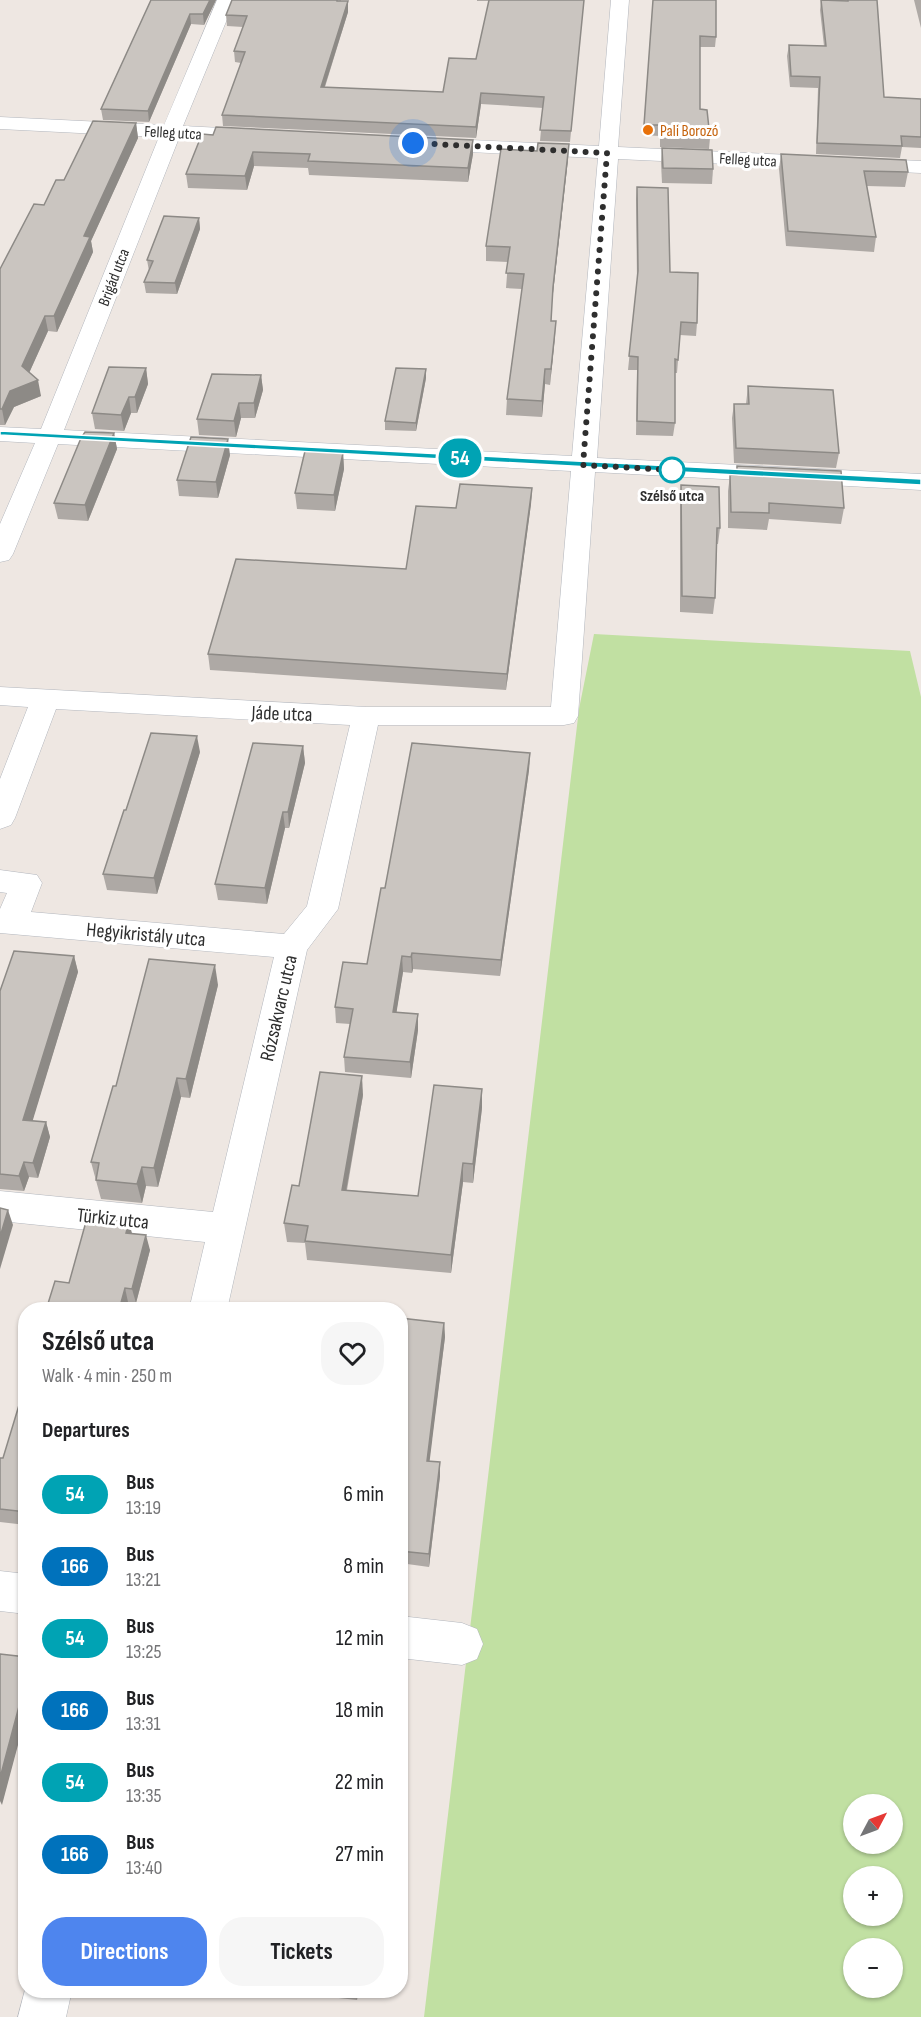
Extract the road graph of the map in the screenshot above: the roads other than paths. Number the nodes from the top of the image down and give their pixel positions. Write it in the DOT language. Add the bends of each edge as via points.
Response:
graph roads {
  1 [pos="226,0"];
  2 [pos="620,0"];
  3 [pos="0,123"];
  4 [pos="169,132"];
  5 [pos="284,137"];
  6 [pos="413,143"];
  7 [pos="607,153"];
  8 [pos="921,167"];
  9 [pos="0,434"];
  10 [pos="51,436"];
  11 [pos="583,465"];
  12 [pos="921,482"];
  13 [pos="0,554"];
  14 [pos="0,696"];
  15 [pos="46,698"];
  16 [pos="366,716"];
  17 [pos="0,818"];
  18 [pos="0,880"];
  19 [pos="5,922"];
  20 [pos="292,947"];
  21 [pos="0,1206"];
  22 [pos="227,1229"];
  23 [pos="210,1302"];
  24 [pos="0,1591"];
  25 [pos="18,1593"];
  26 [pos="408,1638"];
  27 [pos="462,1644"];
  28 [pos="46,1998"];
  29 [pos="42,2017"];
  1 -- 4 [label="street, Brigád utca"];
  2 -- 7 [label="street"];
  3 -- 4 [label="street, Felleg utca"];
  4 -- 5 [label="street, Felleg utca"];
  4 -- 10 [label="street, Brigád utca"];
  6 -- 7 [label="street, Felleg utca"];
  7 -- 8 [label="street, Felleg utca"];
  7 -- 11 [label="street"];
  9 -- 10 [label="street"];
  10 -- 11 [label="street"];
  10 -- 13 [label="street, Brigád utca"];
  11 -- 12 [label="street"];
  11 -- 16 [label="street, Jáde utca" via="564,716"];
  14 -- 15 [label="street, Jáde utca"];
  15 -- 16 [label="street, Jáde utca"];
  15 -- 17 [label="street"];
  16 -- 20 [label="street, Rózsakvarc utca" via="322,909"];
  18 -- 19 [label="street" via="26,883"];
  19 -- 20 [label="street, Hegyikristály utca"];
  20 -- 22 [label="street, Rózsakvarc utca"];
  21 -- 22 [label="street, Türkiz utca"];
  22 -- 23 [label="street, Rózsakvarc utca"];
  24 -- 25 [label="street"];
  26 -- 27 [label="street"];
  28 -- 29 [label="street"];
}
